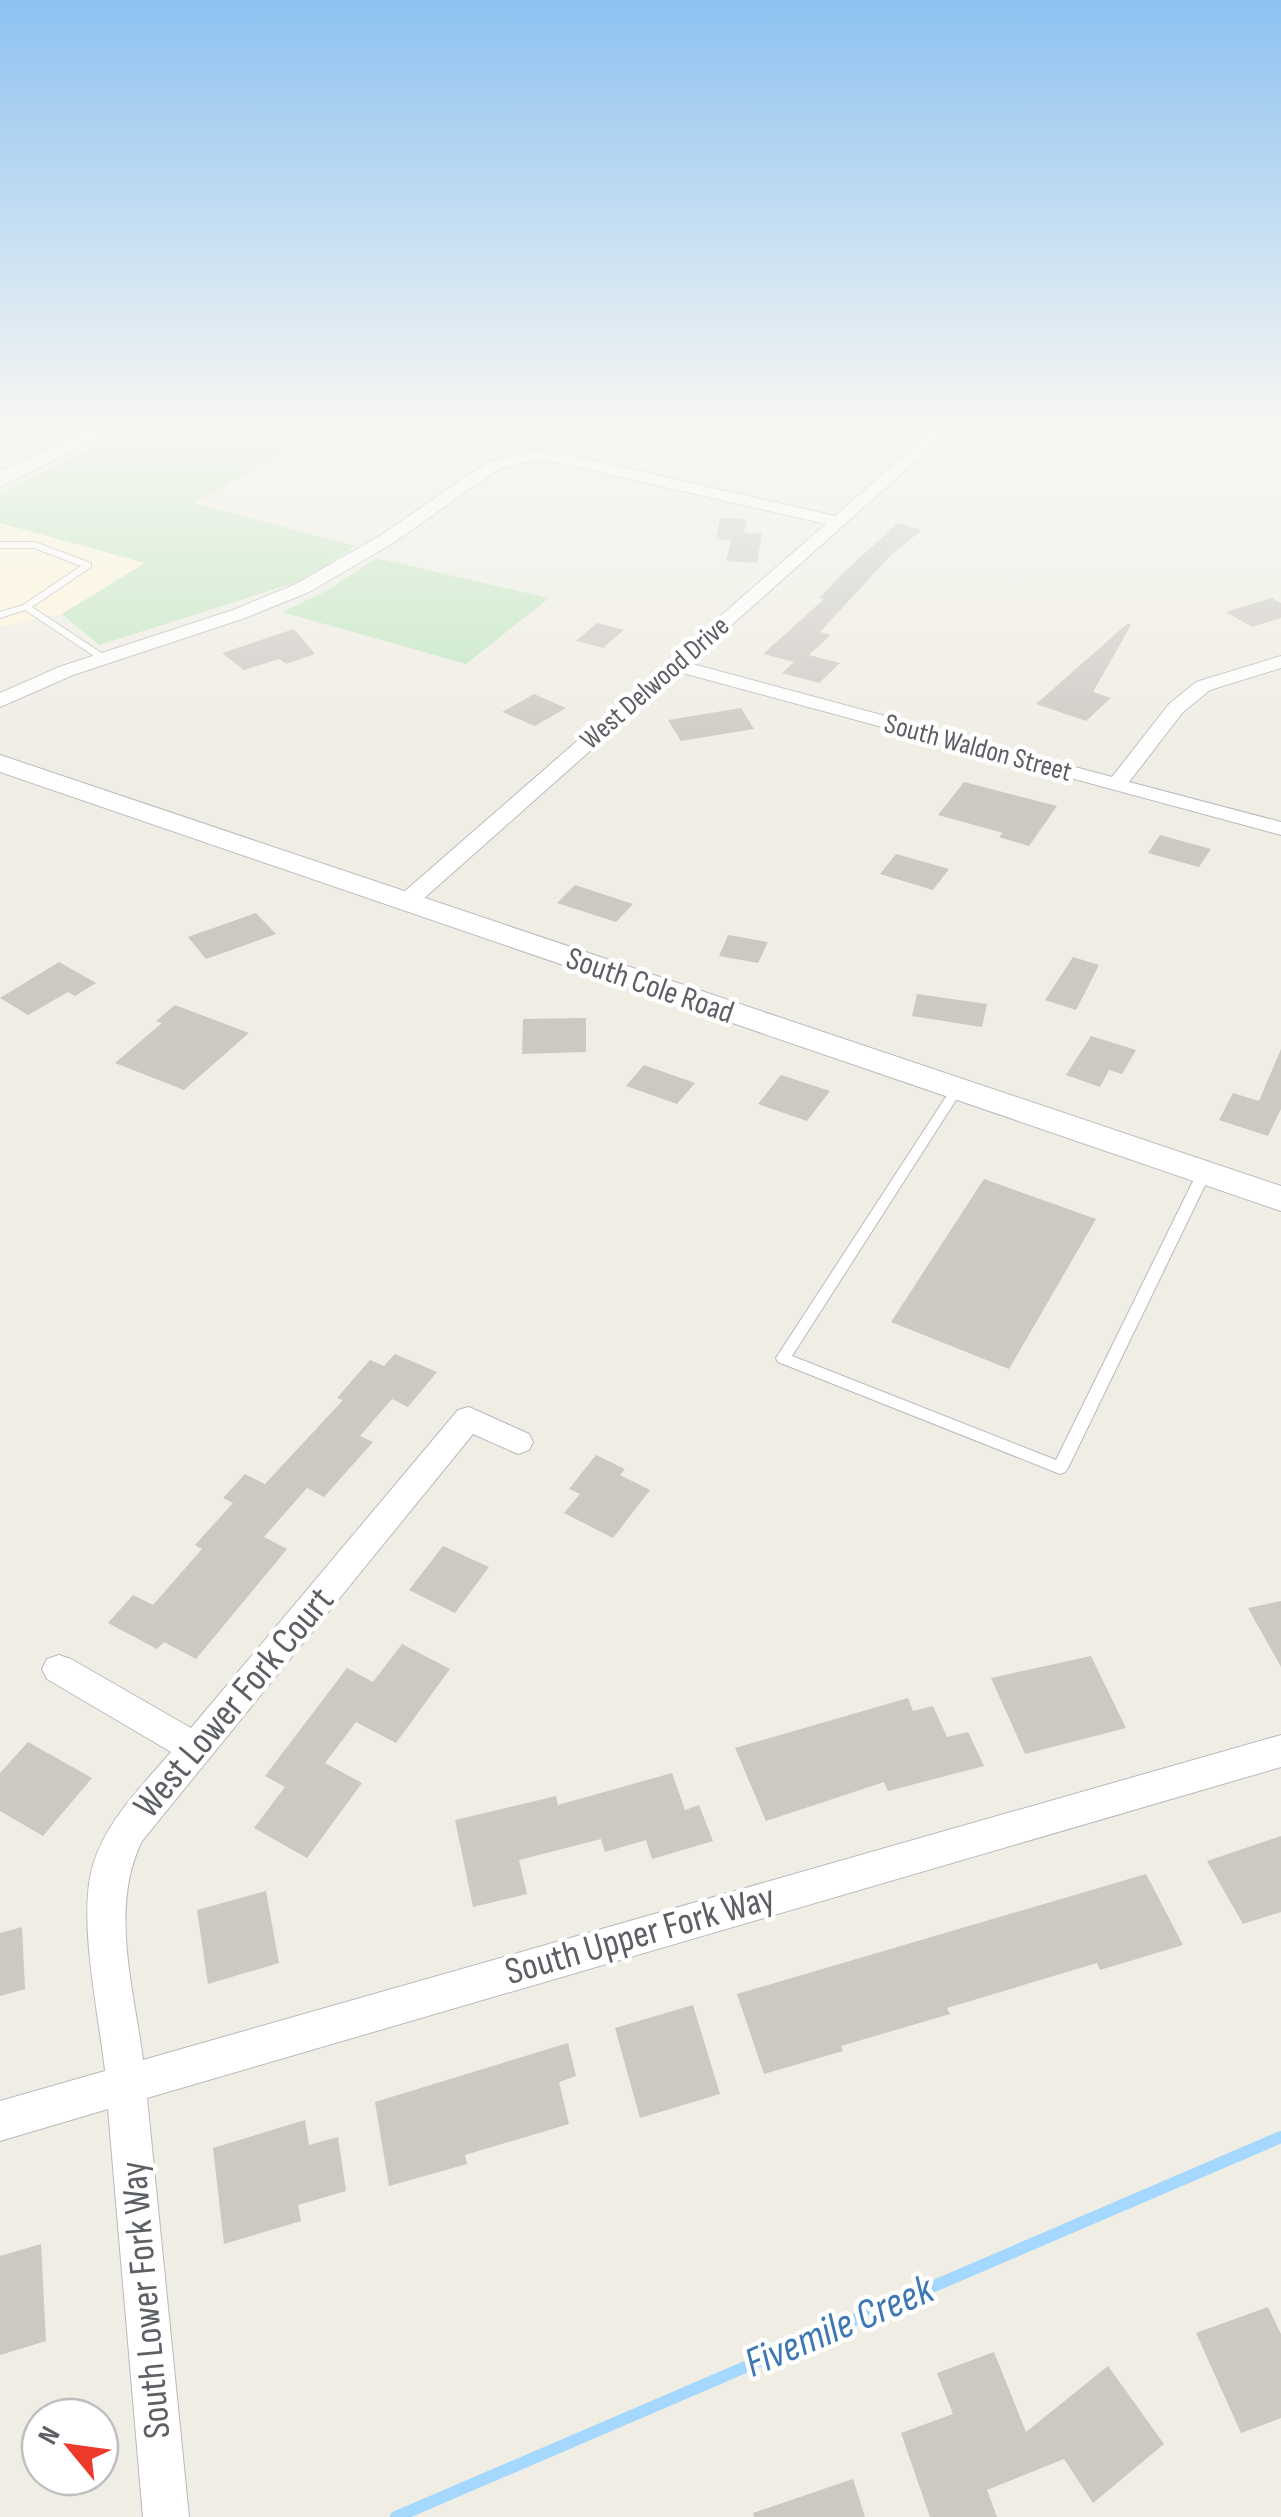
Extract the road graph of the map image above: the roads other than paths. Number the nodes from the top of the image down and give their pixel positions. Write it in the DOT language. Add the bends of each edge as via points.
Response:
graph roads {
  1 [pos="380,540"];
  2 [pos="819,540"];
  3 [pos="0,546"];
  4 [pos="26,607"];
  5 [pos="0,615"];
  6 [pos="103,658"];
  7 [pos="1281,662"];
  8 [pos="675,665"];
  9 [pos="0,701"];
  10 [pos="7,761"];
  11 [pos="1115,786"];
  12 [pos="1281,829"];
  13 [pos="405,904"];
  14 [pos="957,1089"];
  15 [pos="1204,1172"];
  16 [pos="1281,1198"];
  17 [pos="518,1442"];
  18 [pos="59,1669"];
  19 [pos="197,1749"];
  20 [pos="1281,1751"];
  21 [pos="126,2083"];
  22 [pos="0,2121"];
  23 [pos="166,2517"];
  1 -- 6 [label="street" via="274,601"];
  2 -- 8 [label="street, West Delwood Drive"];
  3 -- 4 [label="lane" via="34,545 88,565"];
  4 -- 5 [label="lane"];
  4 -- 6 [label="lane"];
  6 -- 9 [label="street"];
  7 -- 11 [label="street" via="1203,686 1176,708"];
  8 -- 11 [label="street, South Waldon Street"];
  8 -- 13 [label="street, West Delwood Drive"];
  10 -- 13 [label="main road, South Cole Road"];
  11 -- 12 [label="street, South Waldon Street"];
  13 -- 14 [label="main road, South Cole Road"];
  14 -- 15 [label="main road, South Cole Road"];
  14 -- 15 [label="lane" via="782,1358 1060,1468"];
  15 -- 16 [label="main road, South Cole Road"];
  17 -- 19 [label="street, West Lower Fork Court" via="469,1418"];
  18 -- 19 [label="street"];
  19 -- 21 [label="street, West Lower Fork Court" via="130,1829 110,1865 105,1906"];
  20 -- 21 [label="street, South Upper Fork Way"];
  21 -- 22 [label="street, South Upper Fork Way"];
  21 -- 23 [label="street, South Lower Fork Way"];
}
